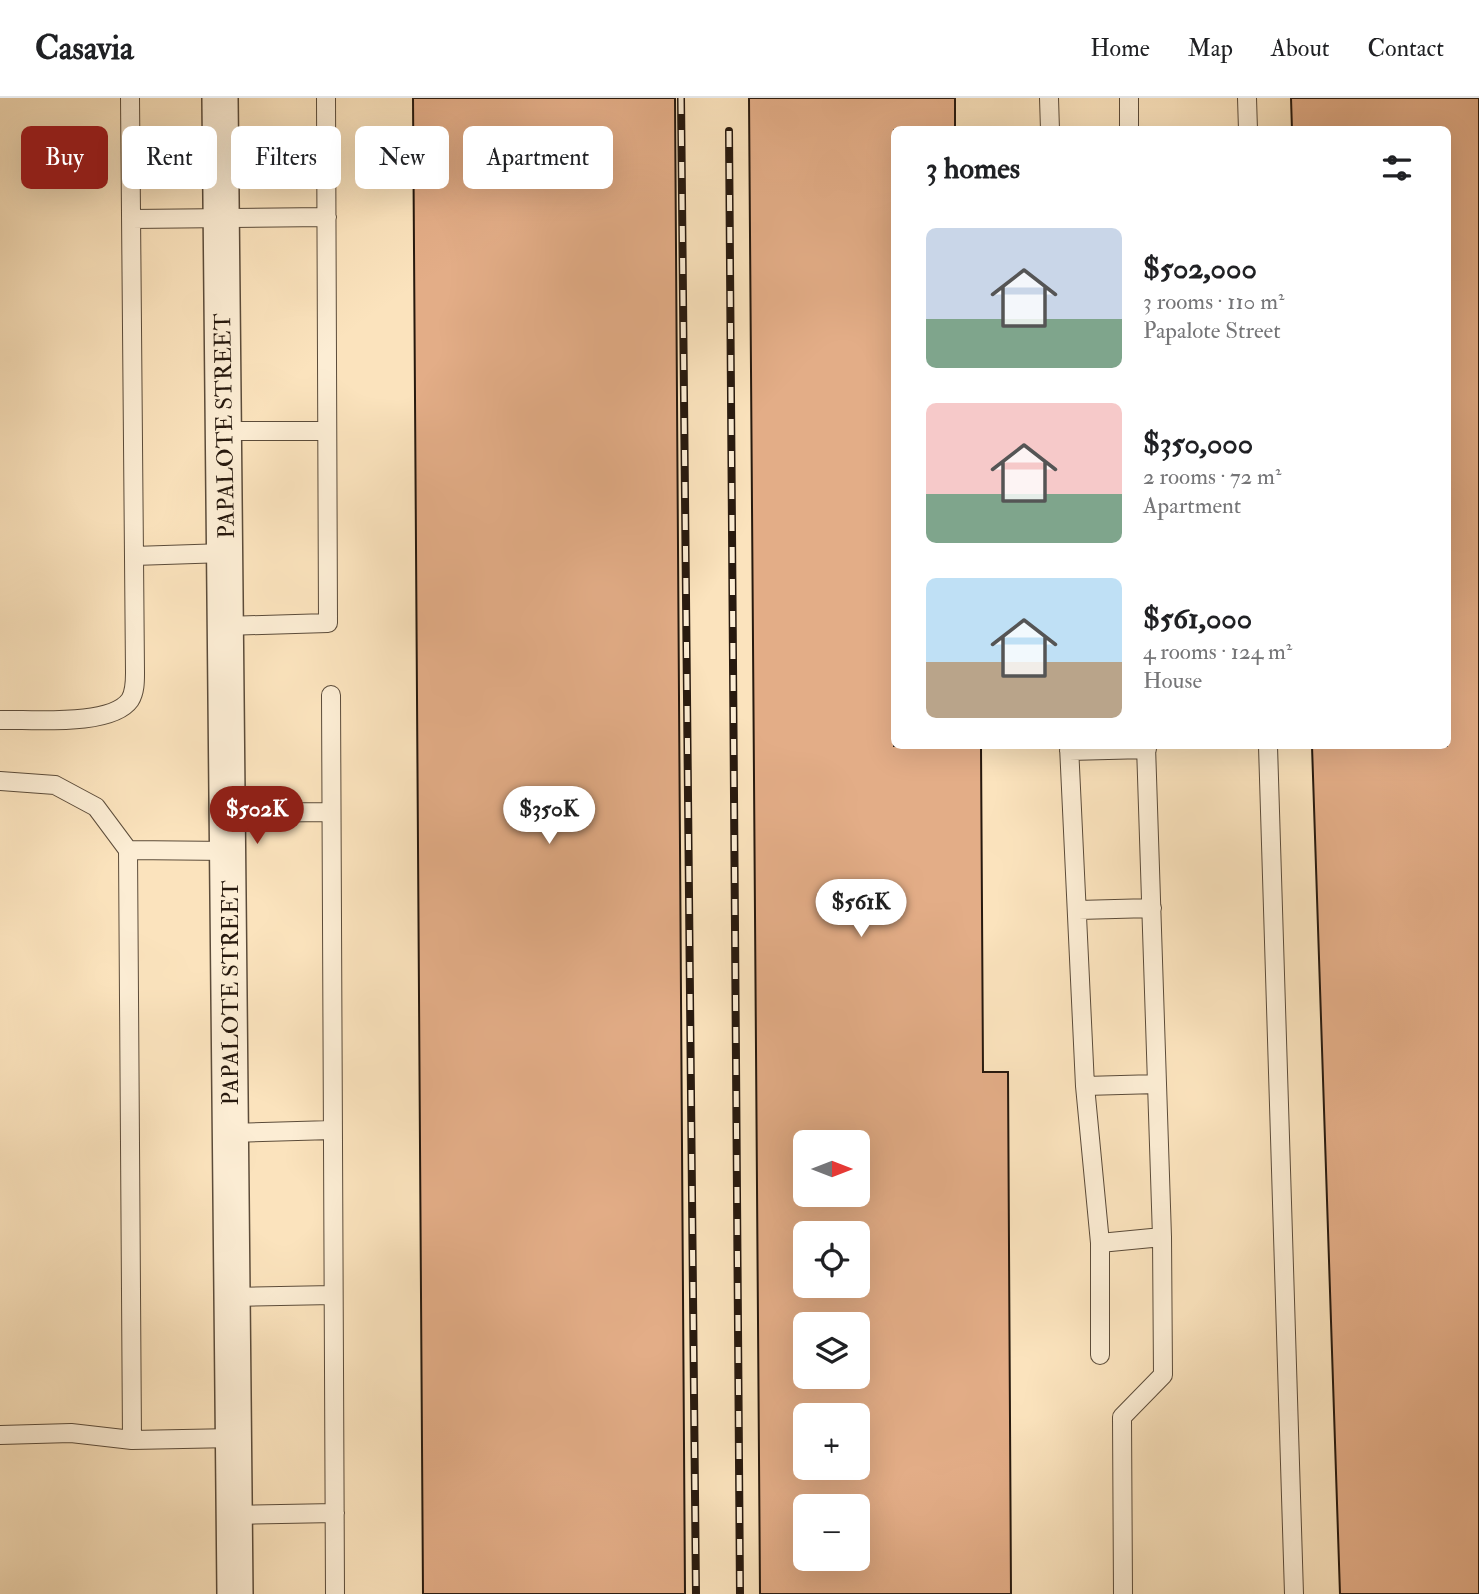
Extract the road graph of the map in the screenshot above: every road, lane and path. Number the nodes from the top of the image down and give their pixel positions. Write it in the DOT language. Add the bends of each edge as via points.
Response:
graph roads {
  1 [pos="130,98"];
  2 [pos="220,98"];
  3 [pos="326,98"];
  4 [pos="1049,98"];
  5 [pos="1129,98"];
  6 [pos="1247,98"];
  7 [pos="1050,126"];
  8 [pos="1129,126"];
  9 [pos="1248,126"];
  10 [pos="327,217"];
  11 [pos="222,218"];
  12 [pos="131,219"];
  13 [pos="224,431"];
  14 [pos="327,431"];
  15 [pos="225,553"];
  16 [pos="134,556"];
  17 [pos="226,626"];
  18 [pos="331,695"];
  19 [pos="0,720"];
  20 [pos="1069,749"];
  21 [pos="1147,749"];
  22 [pos="1268,749"];
  23 [pos="0,781"];
  24 [pos="331,812"];
  25 [pos="229,813"];
  26 [pos="128,850"];
  27 [pos="229,851"];
  28 [pos="1152,908"];
  29 [pos="1078,910"];
  30 [pos="1157,1084"];
  31 [pos="1085,1086"];
  32 [pos="332,1130"];
  33 [pos="231,1133"];
  34 [pos="1163,1237"];
  35 [pos="1100,1243"];
  36 [pos="333,1295"];
  37 [pos="233,1297"];
  38 [pos="1100,1355"];
  39 [pos="0,1435"];
  40 [pos="234,1438"];
  41 [pos="132,1440"];
  42 [pos="335,1513"];
  43 [pos="234,1515"];
  44 [pos="235,1594"];
  45 [pos="335,1594"];
  46 [pos="1124,1594"];
  47 [pos="1294,1594"];
  1 -- 12 [label="lane"];
  2 -- 11 [label="street, PAPALOTE STREET"];
  3 -- 10 [label="lane"];
  4 -- 7 [label="lane"];
  5 -- 8 [label="lane"];
  6 -- 9 [label="lane"];
  10 -- 11 [label="lane"];
  10 -- 14 [label="lane"];
  11 -- 12 [label="lane"];
  11 -- 13 [label="street, PAPALOTE STREET"];
  12 -- 16 [label="lane"];
  13 -- 14 [label="lane"];
  13 -- 15 [label="street, PAPALOTE STREET"];
  14 -- 17 [label="lane" via="328,623"];
  15 -- 16 [label="lane"];
  15 -- 17 [label="street, PAPALOTE STREET"];
  16 -- 19 [label="lane" via="135,681 129,701 113,711 78,718"];
  17 -- 25 [label="street, PAPALOTE STREET"];
  18 -- 24 [label="lane"];
  20 -- 29 [label="lane"];
  21 -- 28 [label="lane"];
  22 -- 47 [label="lane"];
  23 -- 26 [label="lane" via="55,786 96,807"];
  24 -- 25 [label="lane"];
  24 -- 32 [label="lane"];
  25 -- 27 [label="street, PAPALOTE STREET"];
  26 -- 27 [label="lane"];
  26 -- 41 [label="lane"];
  27 -- 33 [label="street, PAPALOTE STREET"];
  28 -- 29 [label="lane"];
  28 -- 30 [label="lane"];
  29 -- 31 [label="lane"];
  30 -- 31 [label="lane"];
  30 -- 34 [label="lane"];
  31 -- 35 [label="lane"];
  32 -- 33 [label="lane"];
  32 -- 36 [label="lane"];
  33 -- 37 [label="street, PAPALOTE STREET"];
  34 -- 35 [label="lane"];
  34 -- 46 [label="lane" via="1163,1375 1122,1417"];
  35 -- 38 [label="lane"];
  36 -- 37 [label="lane"];
  36 -- 42 [label="lane"];
  37 -- 40 [label="street, PAPALOTE STREET"];
  39 -- 41 [label="lane" via="71,1433"];
  40 -- 41 [label="lane"];
  40 -- 43 [label="street, PAPALOTE STREET"];
  42 -- 43 [label="lane"];
  42 -- 45 [label="lane"];
  43 -- 44 [label="street, PAPALOTE STREET"];
}
